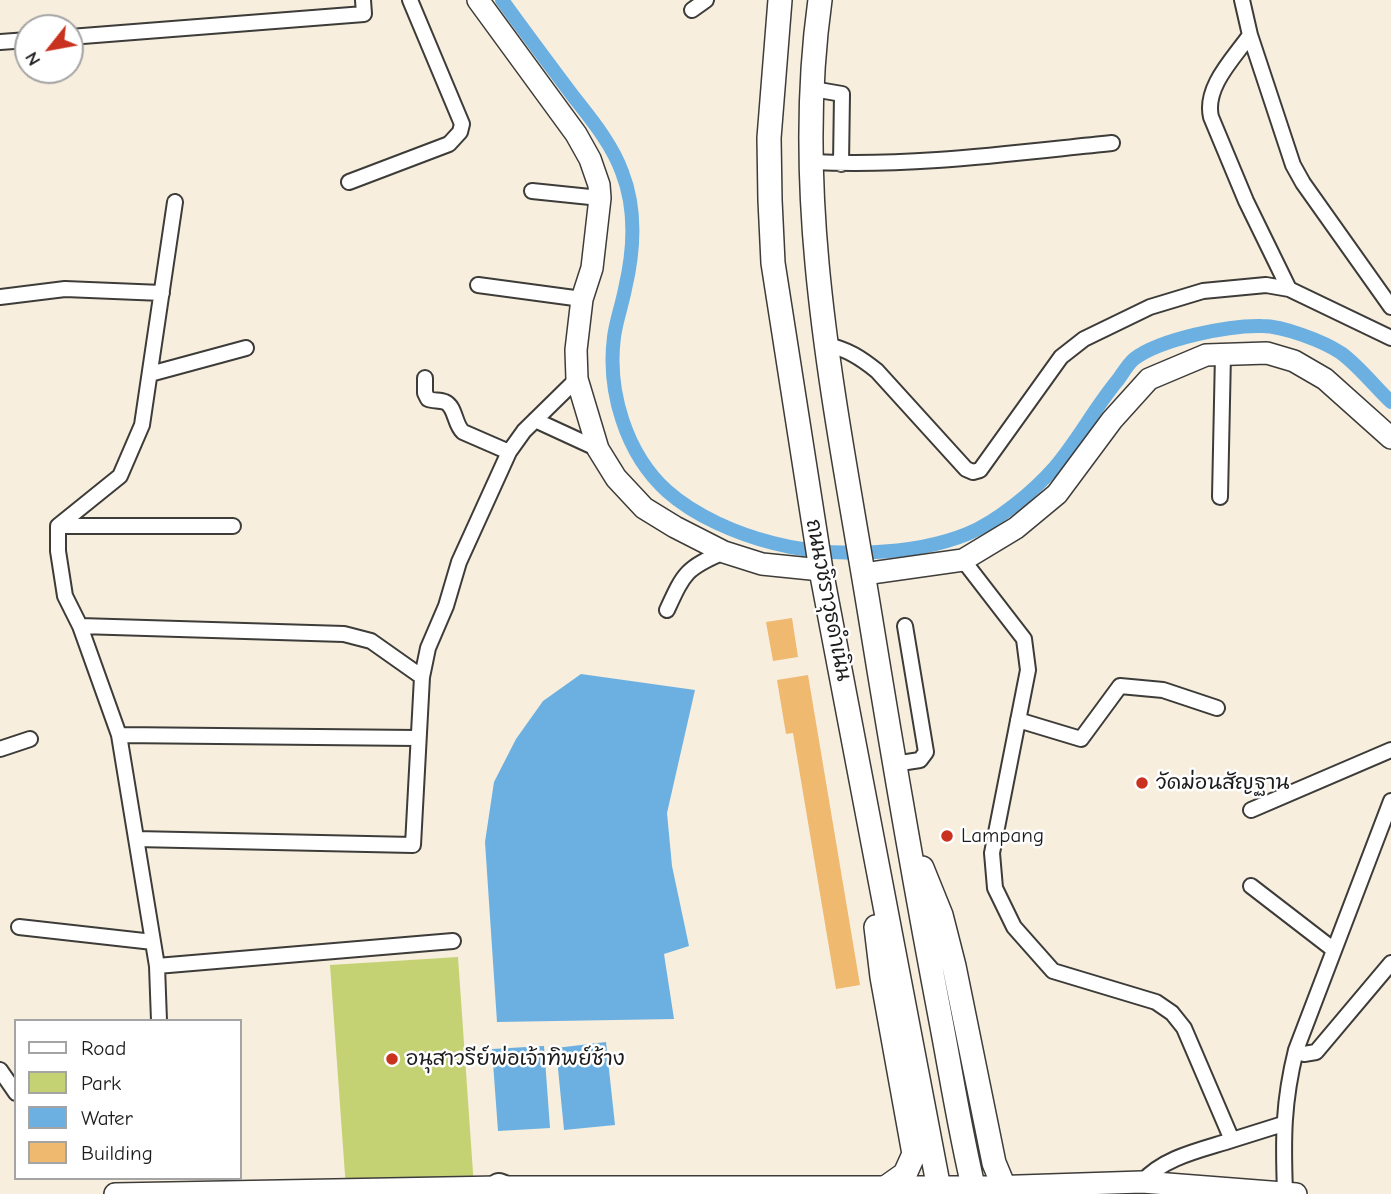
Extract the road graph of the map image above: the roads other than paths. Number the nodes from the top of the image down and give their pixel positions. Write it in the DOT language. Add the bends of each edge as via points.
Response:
graph roads {
  1 [pos="363,0"];
  2 [pos="410,0"];
  3 [pos="478,0"];
  4 [pos="706,0"];
  5 [pos="780,0"];
  6 [pos="820,0"];
  7 [pos="1242,0"];
  8 [pos="692,10"];
  9 [pos="1250,35"];
  10 [pos="84,36"];
  11 [pos="813,89"];
  12 [pos="1112,143"];
  13 [pos="812,162"];
  14 [pos="841,164"];
  15 [pos="349,182"];
  16 [pos="532,191"];
  17 [pos="600,198"];
  18 [pos="175,202"];
  19 [pos="478,285"];
  20 [pos="1289,289"];
  21 [pos="162,293"];
  22 [pos="0,297"];
  23 [pos="582,299"];
  24 [pos="1391,307"];
  25 [pos="1391,338"];
  26 [pos="827,345"];
  27 [pos="246,348"];
  28 [pos="1223,354"];
  29 [pos="150,374"];
  30 [pos="425,378"];
  31 [pos="577,379"];
  32 [pos="535,420"];
  33 [pos="1391,438"];
  34 [pos="598,449"];
  35 [pos="509,452"];
  36 [pos="1220,497"];
  37 [pos="58,526"];
  38 [pos="233,526"];
  39 [pos="724,552"];
  40 [pos="962,560"];
  41 [pos="821,570"];
  42 [pos="864,574"];
  43 [pos="667,610"];
  44 [pos="80,626"];
  45 [pos="905,626"];
  46 [pos="422,677"];
  47 [pos="1217,708"];
  48 [pos="1018,719"];
  49 [pos="119,735"];
  50 [pos="418,738"];
  51 [pos="30,739"];
  52 [pos="0,749"];
  53 [pos="1391,750"];
  54 [pos="894,764"];
  55 [pos="1391,801"];
  56 [pos="1251,810"];
  57 [pos="903,820"];
  58 [pos="871,825"];
  59 [pos="136,839"];
  60 [pos="1251,886"];
  61 [pos="19,927"];
  62 [pos="153,942"];
  63 [pos="453,942"];
  64 [pos="1334,950"];
  65 [pos="1391,963"];
  66 [pos="157,966"];
  67 [pos="159,1019"];
  68 [pos="1296,1050"];
  69 [pos="0,1070"];
  70 [pos="14,1090"];
  71 [pos="1283,1124"];
  72 [pos="1232,1140"];
  73 [pos="1142,1182"];
  74 [pos="888,1186"];
  75 [pos="1004,1186"];
  76 [pos="508,1190"];
  77 [pos="939,1191"];
  78 [pos="974,1191"];
  79 [pos="1290,1193"];
  80 [pos="115,1194"];
  81 [pos="162,1194"];
  1 -- 10 [label="street" via="363,14"];
  2 -- 15 [label="street" via="462,124 460,132 449,144"];
  3 -- 17 [label="street" via="576,134 590,159"];
  4 -- 8 [label="street"];
  5 -- 41 [label="main road, ถนนวชิราวุธดำเนิน" via="769,138 773,263"];
  6 -- 11 [label="main road, ถนนวชิราวุธดำเนิน"];
  7 -- 9 [label="street"];
  9 -- 20 [label="street" via="1216,84 1208,105 1246,201"];
  9 -- 24 [label="street" via="1293,165"];
  11 -- 13 [label="main road, ถนนวชิราวุธดำเนิน"];
  11 -- 14 [label="street" via="842,94"];
  12 -- 14 [label="street"];
  13 -- 14 [label="street"];
  13 -- 26 [label="main road, ถนนวชิราวุธดำเนิน" via="816,264"];
  16 -- 17 [label="street"];
  17 -- 23 [label="street" via="592,268"];
  18 -- 21 [label="street"];
  19 -- 23 [label="street"];
  20 -- 25 [label="street"];
  20 -- 26 [label="street" via="1266,285 1203,291 1150,307 1084,339 1061,357 979,470 973,472 877,371 842,348"];
  21 -- 22 [label="street" via="65,289"];
  21 -- 29 [label="street"];
  23 -- 31 [label="street"];
  26 -- 42 [label="main road, ถนนวชิราวุธดำเนิน"];
  27 -- 29 [label="street"];
  28 -- 33 [label="street" via="1267,353 1294,361 1325,379"];
  28 -- 36 [label="street"];
  28 -- 40 [label="street" via="1206,355 1149,379 1057,494 1016,528"];
  29 -- 37 [label="street" via="142,425 120,476"];
  30 -- 35 [label="street" via="428,399 446,402 458,428"];
  31 -- 32 [label="street"];
  31 -- 34 [label="street"];
  32 -- 34 [label="street"];
  32 -- 35 [label="street"];
  34 -- 39 [label="street" via="616,478 644,508"];
  35 -- 46 [label="street" via="459,562"];
  37 -- 38 [label="street"];
  37 -- 44 [label="street" via="65,596"];
  39 -- 41 [label="street" via="762,564"];
  39 -- 43 [label="street" via="682,577"];
  40 -- 42 [label="street"];
  40 -- 48 [label="street" via="1024,639 1028,670"];
  41 -- 58 [label="main road, ถนนวชิราวุธดำเนิน"];
  42 -- 54 [label="main road, ถนนวชิราวุธดำเนิน"];
  44 -- 46 [label="street" via="344,634 371,641"];
  44 -- 49 [label="street"];
  45 -- 54 [label="street" via="926,752 920,760"];
  46 -- 50 [label="street"];
  47 -- 48 [label="street" via="1163,690 1120,686 1081,739"];
  48 -- 72 [label="street" via="992,853 995,888 1014,927 1053,971 1156,1002 1172,1013 1188,1037"];
  49 -- 50 [label="street"];
  49 -- 59 [label="street"];
  50 -- 59 [label="street" via="413,845"];
  51 -- 52 [label="street"];
  53 -- 56 [label="street"];
  54 -- 57 [label="main road, ถนนวชิราวุธดำเนิน"];
  55 -- 64 [label="street"];
  57 -- 58 [label="main road"];
  57 -- 75 [label="main road" via="942,915 994,1163"];
  57 -- 78 [label="main road, ถนนวชิราวุธดำเนิน"];
  58 -- 74 [label="main road" via="882,977 914,1154 905,1174"];
  58 -- 77 [label="main road, ถนนวชิราวุธดำเนิน"];
  59 -- 62 [label="street"];
  60 -- 64 [label="street"];
  61 -- 62 [label="street"];
  62 -- 66 [label="street"];
  63 -- 66 [label="street"];
  64 -- 68 [label="street"];
  65 -- 68 [label="street" via="1316,1052"];
  66 -- 67 [label="street"];
  68 -- 71 [label="street"];
  69 -- 70 [label="street"];
  71 -- 72 [label="street"];
  71 -- 79 [label="street"];
  72 -- 73 [label="street" via="1161,1166"];
  73 -- 75 [label="street"];
  73 -- 79 [label="street"];
  74 -- 76 [label="street"];
  74 -- 77 [label="street"];
  75 -- 78 [label="street"];
  76 -- 81 [label="street"];
  77 -- 78 [label="street"];
  80 -- 81 [label="street"];
}
